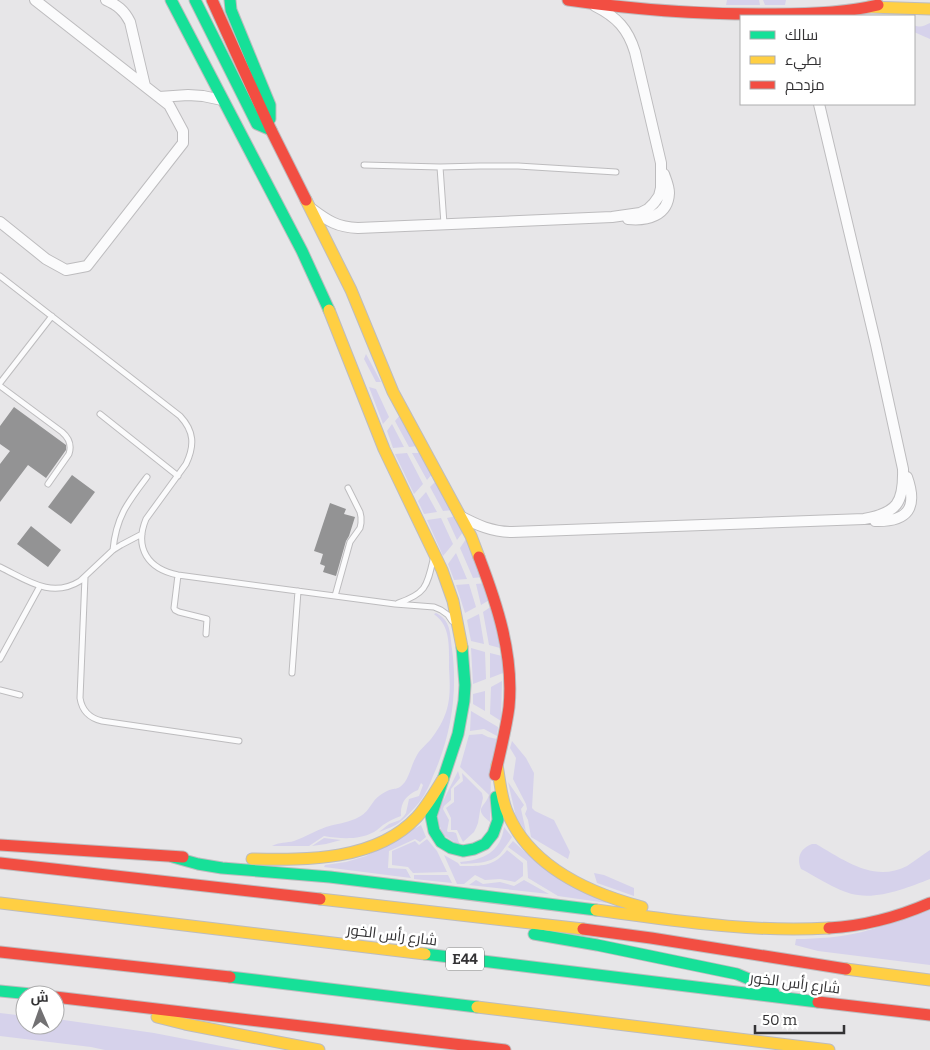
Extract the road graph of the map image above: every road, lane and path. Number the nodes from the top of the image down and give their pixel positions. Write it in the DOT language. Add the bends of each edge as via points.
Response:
graph roads {
  1 [pos="35,0"];
  2 [pos="106,0"];
  3 [pos="195,0"];
  4 [pos="212,0"];
  5 [pos="230,0"];
  6 [pos="568,0"];
  7 [pos="897,0"];
  8 [pos="171,3"];
  9 [pos="590,3"];
  10 [pos="869,8"];
  11 [pos="930,9"];
  12 [pos="778,15"];
  13 [pos="145,86"];
  14 [pos="159,97"];
  15 [pos="222,100"];
  16 [pos="819,105"];
  17 [pos="271,130"];
  18 [pos="364,165"];
  19 [pos="440,167"];
  20 [pos="616,172"];
  21 [pos="311,208"];
  22 [pos="0,222"];
  23 [pos="444,224"];
  24 [pos="0,276"];
  25 [pos="52,316"];
  26 [pos="0,384"];
  27 [pos="100,414"];
  28 [pos="178,476"];
  29 [pos="147,477"];
  30 [pos="48,484"];
  31 [pos="348,488"];
  32 [pos="460,516"];
  33 [pos="142,534"];
  34 [pos="113,550"];
  35 [pos="435,554"];
  36 [pos="0,567"];
  37 [pos="178,575"];
  38 [pos="86,576"];
  39 [pos="40,586"];
  40 [pos="298,591"];
  41 [pos="335,596"];
  42 [pos="395,604"];
  43 [pos="206,634"];
  44 [pos="460,634"];
  45 [pos="0,659"];
  46 [pos="292,673"];
  47 [pos="0,690"];
  48 [pos="20,694"];
  49 [pos="239,741"];
  50 [pos="496,765"];
  51 [pos="443,779"];
  52 [pos="0,845"];
  53 [pos="173,857"];
  54 [pos="0,863"];
  55 [pos="0,903"];
  56 [pos="930,904"];
  57 [pos="385,907"];
  58 [pos="746,927"];
  59 [pos="0,953"];
  60 [pos="930,980"];
  61 [pos="0,990"];
  62 [pos="15,992"];
  63 [pos="778,996"];
  64 [pos="65,998"];
  65 [pos="124,1004"];
  66 [pos="930,1015"];
  67 [pos="319,1050"];
  68 [pos="505,1050"];
  69 [pos="829,1050"];
  1 -- 13 [label="street"];
  2 -- 13 [label="street" via="126,13"];
  3 -- 17 [label="main road" via="257,124"];
  4 -- 17 [label="main road"];
  5 -- 17 [label="main road" via="231,10 270,105"];
  6 -- 9 [label="main road"];
  7 -- 10 [label="main road"];
  8 -- 15 [label="main road"];
  9 -- 12 [label="main road" via="700,13"];
  9 -- 23 [label="street" via="620,23 632,42 660,163 659,196 640,213 612,217"];
  10 -- 11 [label="main road"];
  10 -- 12 [label="main road"];
  13 -- 14 [label="street"];
  14 -- 15 [label="street" via="188,95"];
  14 -- 22 [label="street" via="169,105 183,131 183,143 88,266 66,270 46,259"];
  15 -- 35 [label="main road" via="302,251 335,324 384,449"];
  16 -- 32 [label="street" via="903,469 904,488 897,504 884,514 864,519 512,532 483,528"];
  17 -- 21 [label="main road"];
  18 -- 19 [label="lane"];
  19 -- 20 [label="lane" via="500,165"];
  19 -- 23 [label="lane"];
  21 -- 23 [label="street" via="326,220 347,228"];
  21 -- 32 [label="main road" via="351,290 393,392"];
  24 -- 25 [label="lane"];
  25 -- 26 [label="lane"];
  25 -- 28 [label="lane" via="184,420 190,431 192,448"];
  26 -- 30 [label="lane" via="62,432 71,444 70,454"];
  27 -- 28 [label="lane"];
  28 -- 33 [label="lane" via="146,519"];
  29 -- 34 [label="lane" via="121,516"];
  31 -- 41 [label="lane" via="362,523 350,542"];
  32 -- 50 [label="main road" via="490,585 506,650 509,706"];
  33 -- 34 [label="lane"];
  33 -- 37 [label="lane" via="143,549 150,562 162,571"];
  34 -- 38 [label="lane"];
  35 -- 42 [label="lane" via="423,590 417,596"];
  35 -- 44 [label="main road" via="448,585"];
  36 -- 39 [label="lane"];
  37 -- 40 [label="lane"];
  37 -- 43 [label="lane" via="174,608 207,619"];
  38 -- 39 [label="lane" via="62,588"];
  38 -- 49 [label="lane" via="80,698 86,713 102,721"];
  39 -- 45 [label="lane"];
  40 -- 41 [label="lane"];
  40 -- 46 [label="lane"];
  41 -- 42 [label="lane"];
  42 -- 44 [label="lane" via="441,610 453,621"];
  44 -- 51 [label="main road" via="464,701 458,734"];
  47 -- 48 [label="lane"];
  50 -- 51 [label="main road" via="498,822 492,837 475,850 454,850 442,844 432,828 431,816"];
  50 -- 58 [label="main road" via="513,824 536,855 562,873 629,904"];
  51 -- 53 [label="main road" via="417,818 397,834 355,851 289,860"];
  52 -- 53 [label="main road"];
  53 -- 58 [label="main road" via="217,867 330,877 683,922"];
  54 -- 57 [label="main road"];
  55 -- 63 [label="main road, شارع رأس الخور / E44"];
  56 -- 58 [label="main road" via="848,927"];
  57 -- 60 [label="main road" via="619,933 820,966"];
  57 -- 63 [label="main road" via="434,920 581,942 737,974 762,984"];
  59 -- 69 [label="main road" via="170,970"];
  61 -- 62 [label="main road"];
  63 -- 66 [label="main road, شارع رأس الخور / E44"];
  64 -- 65 [label="main road"];
  65 -- 67 [label="main road" via="167,1020"];
  65 -- 68 [label="main road"];
}
